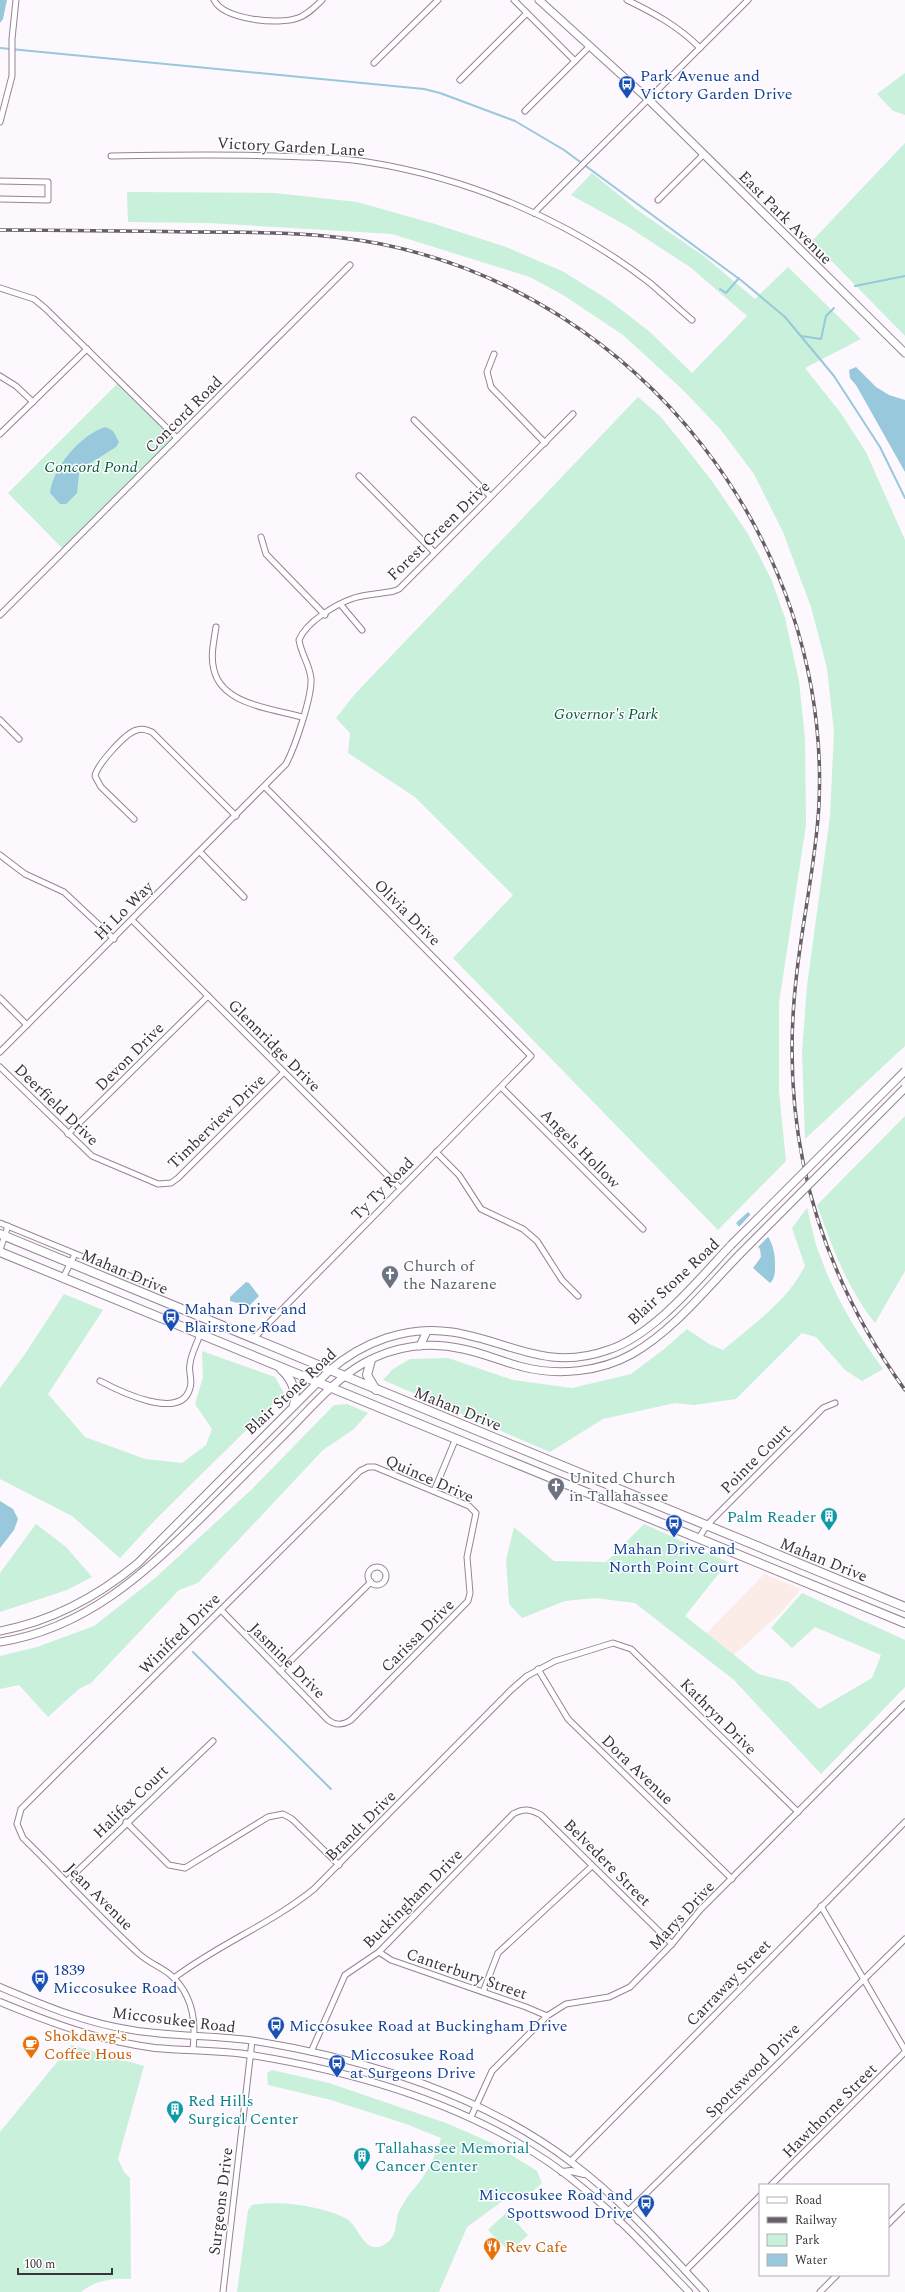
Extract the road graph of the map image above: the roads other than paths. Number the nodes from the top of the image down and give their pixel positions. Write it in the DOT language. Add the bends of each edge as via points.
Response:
graph roads {
  1 [pos="16,0"];
  2 [pos="214,0"];
  3 [pos="322,0"];
  4 [pos="438,0"];
  5 [pos="514,0"];
  6 [pos="539,0"];
  7 [pos="627,0"];
  8 [pos="748,0"];
  9 [pos="527,13"];
  10 [pos="589,47"];
  11 [pos="700,48"];
  12 [pos="575,61"];
  13 [pos="374,63"];
  14 [pos="460,80"];
  15 [pos="648,99"];
  16 [pos="526,111"];
  17 [pos="0,122"];
  18 [pos="704,154"];
  19 [pos="111,156"];
  20 [pos="0,181"];
  21 [pos="0,200"];
  22 [pos="658,200"];
  23 [pos="534,213"];
  24 [pos="350,265"];
  25 [pos="0,288"];
  26 [pos="692,320"];
  27 [pos="87,349"];
  28 [pos="905,353"];
  29 [pos="494,354"];
  30 [pos="0,376"];
  31 [pos="33,402"];
  32 [pos="573,414"];
  33 [pos="414,420"];
  34 [pos="0,434"];
  35 [pos="177,438"];
  36 [pos="545,443"];
  37 [pos="359,476"];
  38 [pos="490,496"];
  39 [pos="261,537"];
  40 [pos="434,552"];
  41 [pos="341,605"];
  42 [pos="0,615"];
  43 [pos="324,615"];
  44 [pos="216,627"];
  45 [pos="362,630"];
  46 [pos="302,717"];
  47 [pos="0,720"];
  48 [pos="19,739"];
  49 [pos="265,787"];
  50 [pos="236,816"];
  51 [pos="134,819"];
  52 [pos="200,852"];
  53 [pos="0,855"];
  54 [pos="244,897"];
  55 [pos="132,920"];
  56 [pos="114,939"];
  57 [pos="208,996"];
  58 [pos="0,998"];
  59 [pos="27,1025"];
  60 [pos="0,1052"];
  61 [pos="531,1056"];
  62 [pos="0,1067"];
  63 [pos="905,1071"];
  64 [pos="284,1072"];
  65 [pos="501,1086"];
  66 [pos="905,1088"];
  67 [pos="68,1134"];
  68 [pos="436,1152"];
  69 [pos="163,1185"];
  70 [pos="400,1188"];
  71 [pos="0,1223"];
  72 [pos="8,1226"];
  73 [pos="643,1229"];
  74 [pos="2,1235"];
  75 [pos="0,1251"];
  76 [pos="75,1254"];
  77 [pos="70,1263"];
  78 [pos="63,1278"];
  79 [pos="142,1281"];
  80 [pos="682,1295"];
  81 [pos="578,1296"];
  82 [pos="691,1304"];
  83 [pos="427,1331"];
  84 [pos="200,1334"];
  85 [pos="253,1338"];
  86 [pos="420,1346"];
  87 [pos="547,1358"];
  88 [pos="371,1360"];
  89 [pos="278,1365"];
  90 [pos="329,1370"];
  91 [pos="547,1371"];
  92 [pos="343,1377"];
  93 [pos="100,1381"];
  94 [pos="318,1381"];
  95 [pos="332,1387"];
  96 [pos="376,1390"];
  97 [pos="835,1403"];
  98 [pos="294,1405"];
  99 [pos="456,1438"];
  100 [pos="368,1467"];
  101 [pos="434,1491"];
  102 [pos="628,1493"];
  103 [pos="622,1507"];
  104 [pos="476,1518"];
  105 [pos="707,1525"];
  106 [pos="699,1538"];
  107 [pos="797,1562"];
  108 [pos="791,1576"];
  109 [pos="371,1582"];
  110 [pos="905,1607"];
  111 [pos="221,1610"];
  112 [pos="905,1623"];
  113 [pos="0,1631"];
  114 [pos="0,1642"];
  115 [pos="619,1644"];
  116 [pos="538,1669"];
  117 [pos="280,1671"];
  118 [pos="905,1704"];
  119 [pos="339,1725"];
  120 [pos="213,1741"];
  121 [pos="520,1810"];
  122 [pos="798,1812"];
  123 [pos="126,1822"];
  124 [pos="905,1822"];
  125 [pos="17,1824"];
  126 [pos="339,1865"];
  127 [pos="592,1866"];
  128 [pos="732,1878"];
  129 [pos="67,1881"];
  130 [pos="821,1906"];
  131 [pos="905,1939"];
  132 [pos="672,1944"];
  133 [pos="379,1952"];
  134 [pos="174,1978"];
  135 [pos="864,1978"];
  136 [pos="0,1987"];
  137 [pos="483,1992"];
  138 [pos="0,2002"];
  139 [pos="56,2010"];
  140 [pos="547,2016"];
  141 [pos="50,2022"];
  142 [pos="194,2036"];
  143 [pos="252,2041"];
  144 [pos="193,2050"];
  145 [pos="905,2051"];
  146 [pos="311,2052"];
  147 [pos="250,2055"];
  148 [pos="476,2106"];
  149 [pos="471,2118"];
  150 [pos="571,2161"];
  151 [pos="562,2172"];
  152 [pos="592,2178"];
  153 [pos="772,2184"];
  154 [pos="759,2197"];
  155 [pos="905,2207"];
  156 [pos="628,2212"];
  157 [pos="618,2221"];
  158 [pos="889,2223"];
  159 [pos="653,2237"];
  160 [pos="644,2246"];
  161 [pos="685,2271"];
  162 [pos="836,2276"];
  163 [pos="223,2292"];
  164 [pos="689,2292"];
  165 [pos="705,2292"];
  166 [pos="820,2292"];
  1 -- 17 [label="street" via="10,90"];
  2 -- 3 [label="street" via="220,8 230,13 270,22 298,18 310,12"];
  4 -- 13 [label="street"];
  5 -- 9 [label="street"];
  6 -- 10 [label="main road, East Park Avenue"];
  7 -- 11 [label="street" via="669,22"];
  8 -- 11 [label="street"];
  9 -- 12 [label="street"];
  9 -- 14 [label="street"];
  10 -- 12 [label="street"];
  10 -- 15 [label="main road, East Park Avenue"];
  11 -- 15 [label="street"];
  12 -- 16 [label="street"];
  15 -- 18 [label="main road, East Park Avenue"];
  15 -- 23 [label="street"];
  18 -- 22 [label="street"];
  18 -- 28 [label="main road, East Park Avenue"];
  19 -- 23 [label="street, Victory Garden Lane" via="231,154 367,162 427,174 501,198"];
  20 -- 21 [label="street" via="48,182 48,200"];
  23 -- 26 [label="street, Victory Garden Lane" via="575,234 623,264 650,283"];
  24 -- 35 [label="street, Concord Road"];
  25 -- 27 [label="street" via="34,299"];
  27 -- 31 [label="street"];
  27 -- 35 [label="street"];
  29 -- 36 [label="street" via="487,372 491,387"];
  30 -- 31 [label="street" via="16,386"];
  31 -- 34 [label="street"];
  32 -- 36 [label="street, Forest Green Drive"];
  33 -- 38 [label="street"];
  35 -- 42 [label="street, Concord Road"];
  36 -- 38 [label="street, Forest Green Drive"];
  37 -- 40 [label="street"];
  38 -- 40 [label="street, Forest Green Drive"];
  39 -- 43 [label="street" via="266,554"];
  40 -- 41 [label="street, Forest Green Drive" via="394,592 354,599"];
  41 -- 43 [label="street, Forest Green Drive"];
  41 -- 45 [label="street"];
  43 -- 46 [label="street, Forest Green Drive" via="306,628 299,640 311,678"];
  44 -- 46 [label="street" via="212,661 221,685 245,701"];
  46 -- 49 [label="street, Forest Green Drive" via="286,764"];
  47 -- 48 [label="street"];
  49 -- 50 [label="street, Hi Lo Way"];
  49 -- 61 [label="street, Olivia Drive"];
  50 -- 51 [label="street" via="152,732 141,729 131,732 99,764 95,776 101,787"];
  50 -- 52 [label="street, Hi Lo Way"];
  52 -- 54 [label="street"];
  52 -- 55 [label="street, Hi Lo Way"];
  53 -- 56 [label="street" via="24,874 64,892"];
  55 -- 56 [label="street, Hi Lo Way"];
  55 -- 57 [label="street, Glennridge Drive"];
  56 -- 59 [label="street, Hi Lo Way"];
  57 -- 64 [label="street, Glennridge Drive"];
  57 -- 67 [label="street, Devon Drive"];
  58 -- 59 [label="street"];
  59 -- 60 [label="street, Hi Lo Way"];
  61 -- 65 [label="street, Ty Ty Road"];
  62 -- 67 [label="street, Deerfield Drive"];
  63 -- 80 [label="main road, Blair Stone Road, bridge"];
  64 -- 69 [label="street, Timberview Drive" via="178,1178"];
  64 -- 70 [label="street, Glennridge Drive"];
  65 -- 68 [label="street, Ty Ty Road"];
  65 -- 73 [label="street, Angels Hollow"];
  66 -- 82 [label="main road, Blair Stone Road, bridge"];
  67 -- 69 [label="street, Deerfield Drive" via="96,1159"];
  68 -- 70 [label="street, Ty Ty Road"];
  68 -- 81 [label="street" via="459,1174 482,1209 523,1229 537,1241 562,1280"];
  70 -- 85 [label="street, Ty Ty Road"];
  71 -- 72 [label="street"];
  72 -- 74 [label="street"];
  72 -- 76 [label="street"];
  74 -- 75 [label="street"];
  74 -- 77 [label="main road, Mahan Drive"];
  75 -- 78 [label="main road, Mahan Drive"];
  76 -- 77 [label="street"];
  76 -- 79 [label="street"];
  77 -- 78 [label="street"];
  77 -- 85 [label="main road, Mahan Drive"];
  78 -- 84 [label="main road, Mahan Drive"];
  80 -- 82 [label="main road"];
  80 -- 87 [label="main road, Blair Stone Road" via="645,1330 621,1345 590,1356"];
  82 -- 91 [label="main road, Blair Stone Road" via="666,1329 630,1355 598,1367 567,1372"];
  83 -- 86 [label="main road"];
  83 -- 87 [label="main road, Blair Stone Road" via="464,1335"];
  83 -- 90 [label="main road, Blair Stone Road" via="378,1340"];
  84 -- 89 [label="main road, Mahan Drive"];
  84 -- 93 [label="street" via="190,1364 190,1390 178,1402 166,1404 131,1395"];
  85 -- 90 [label="main road, Mahan Drive"];
  86 -- 88 [label="main road, Blair Stone Road" via="398,1349"];
  86 -- 91 [label="main road, Blair Stone Road" via="439,1345 464,1349 524,1367"];
  87 -- 91 [label="main road"];
  88 -- 92 [label="main road, Blair Stone Road"];
  88 -- 96 [label="main road" via="367,1375"];
  89 -- 94 [label="main road, Mahan Drive"];
  89 -- 98 [label="main road" via="293,1384"];
  90 -- 92 [label="main road, Mahan Drive"];
  90 -- 94 [label="main road, Blair Stone Road"];
  92 -- 95 [label="main road, Blair Stone Road"];
  92 -- 96 [label="main road, Mahan Drive"];
  94 -- 95 [label="main road, Mahan Drive"];
  94 -- 98 [label="main road, Blair Stone Road"];
  95 -- 99 [label="main road, Mahan Drive"];
  95 -- 114 [label="main road, Blair Stone Road" via="192,1527 118,1593 70,1621 31,1635"];
  96 -- 102 [label="main road, Mahan Drive"];
  97 -- 105 [label="street, Pointe Court" via="823,1408"];
  98 -- 113 [label="main road, Blair Stone Road" via="118,1580 57,1614"];
  99 -- 101 [label="street"];
  99 -- 103 [label="main road, Mahan Drive"];
  100 -- 101 [label="street, Quince Drive" via="375,1467"];
  100 -- 111 [label="street, Winifred Drive" via="360,1471"];
  101 -- 104 [label="street, Quince Drive" via="469,1506 476,1513"];
  102 -- 103 [label="main road"];
  102 -- 105 [label="main road, Mahan Drive"];
  103 -- 106 [label="main road, Mahan Drive"];
  104 -- 119 [label="street, Carissa Drive" via="467,1557 470,1593 466,1604 352,1719"];
  105 -- 106 [label="street, Pointe Court"];
  105 -- 107 [label="main road, Mahan Drive"];
  106 -- 108 [label="main road, Mahan Drive"];
  107 -- 108 [label="main road"];
  107 -- 110 [label="main road, Mahan Drive"];
  108 -- 112 [label="main road, Mahan Drive"];
  109 -- 117 [label="street"];
  111 -- 117 [label="street, Jasmine Drive"];
  111 -- 125 [label="street, Winifred Drive" via="21,1809"];
  115 -- 116 [label="street, Brandt Drive" via="591,1649 556,1660"];
  115 -- 122 [label="street, Kathryn Drive" via="631,1648"];
  116 -- 126 [label="street, Brandt Drive" via="511,1690"];
  116 -- 128 [label="street, Dora Avenue" via="568,1719"];
  117 -- 119 [label="street, Jasmine Drive" via="328,1720"];
  118 -- 122 [label="street, Marys Drive"];
  120 -- 123 [label="street, Halifax Court"];
  121 -- 127 [label="street, Belvedere Street" via="528,1809 541,1815"];
  121 -- 133 [label="street, Buckingham Drive" via="513,1814"];
  122 -- 128 [label="street, Marys Drive"];
  123 -- 126 [label="street" via="169,1865 174,1868 185,1868 268,1817 283,1814 292,1819"];
  123 -- 129 [label="street, Halifax Court"];
  124 -- 130 [label="street, Carraway Street"];
  125 -- 129 [label="street, Jean Avenue" via="23,1838"];
  126 -- 134 [label="street, Brandt Drive" via="301,1900 190,1965"];
  127 -- 132 [label="street, Belvedere Street"];
  127 -- 137 [label="street" via="498,1954"];
  128 -- 132 [label="street, Marys Drive" via="700,1910"];
  129 -- 134 [label="street, Jean Avenue" via="139,1954 161,1966"];
  130 -- 135 [label="street"];
  130 -- 150 [label="street, Carraway Street"];
  131 -- 135 [label="street, Spottswood Drive"];
  132 -- 140 [label="street, Marys Drive" via="623,1992 609,1997 566,2004"];
  133 -- 137 [label="street, Canterbury Street" via="391,1960"];
  133 -- 146 [label="street, Buckingham Drive" via="345,1975"];
  134 -- 142 [label="street" via="189,2002 195,2028"];
  135 -- 145 [label="street"];
  135 -- 156 [label="street, Spottswood Drive"];
  136 -- 139 [label="street, Miccosukee Road"];
  137 -- 140 [label="street, Canterbury Street"];
  138 -- 141 [label="street, Miccosukee Road"];
  139 -- 141 [label="street"];
  139 -- 142 [label="street, Miccosukee Road" via="124,2029"];
  140 -- 148 [label="street, Marys Drive" via="492,2071"];
  141 -- 144 [label="street, Miccosukee Road" via="109,2040 155,2048"];
  142 -- 143 [label="street, Miccosukee Road"];
  142 -- 144 [label="street"];
  143 -- 146 [label="street, Miccosukee Road"];
  143 -- 147 [label="street, Surgeons Drive"];
  144 -- 147 [label="street, Miccosukee Road"];
  145 -- 153 [label="street, Hawthorne Street"];
  146 -- 148 [label="street, Miccosukee Road" via="381,2070"];
  147 -- 149 [label="street, Miccosukee Road" via="336,2071"];
  147 -- 163 [label="street, Surgeons Drive"];
  148 -- 149 [label="street, Marys Drive"];
  148 -- 150 [label="street, Miccosukee Road" via="538,2138"];
  149 -- 151 [label="street, Miccosukee Road" via="518,2143"];
  150 -- 152 [label="street, Miccosukee Road"];
  151 -- 152 [label="street" via="578,2172"];
  151 -- 157 [label="street, Miccosukee Road" via="584,2188"];
  152 -- 156 [label="street, Miccosukee Road"];
  154 -- 161 [label="street"];
  155 -- 158 [label="street"];
  156 -- 157 [label="street, Spottswood Drive"];
  156 -- 159 [label="street, Miccosukee Road"];
  157 -- 160 [label="street, Miccosukee Road"];
  159 -- 160 [label="street"];
  159 -- 161 [label="street, Miccosukee Road"];
  160 -- 164 [label="street, Miccosukee Road"];
  161 -- 165 [label="street, Miccosukee Road"];
  162 -- 166 [label="street"];
}
